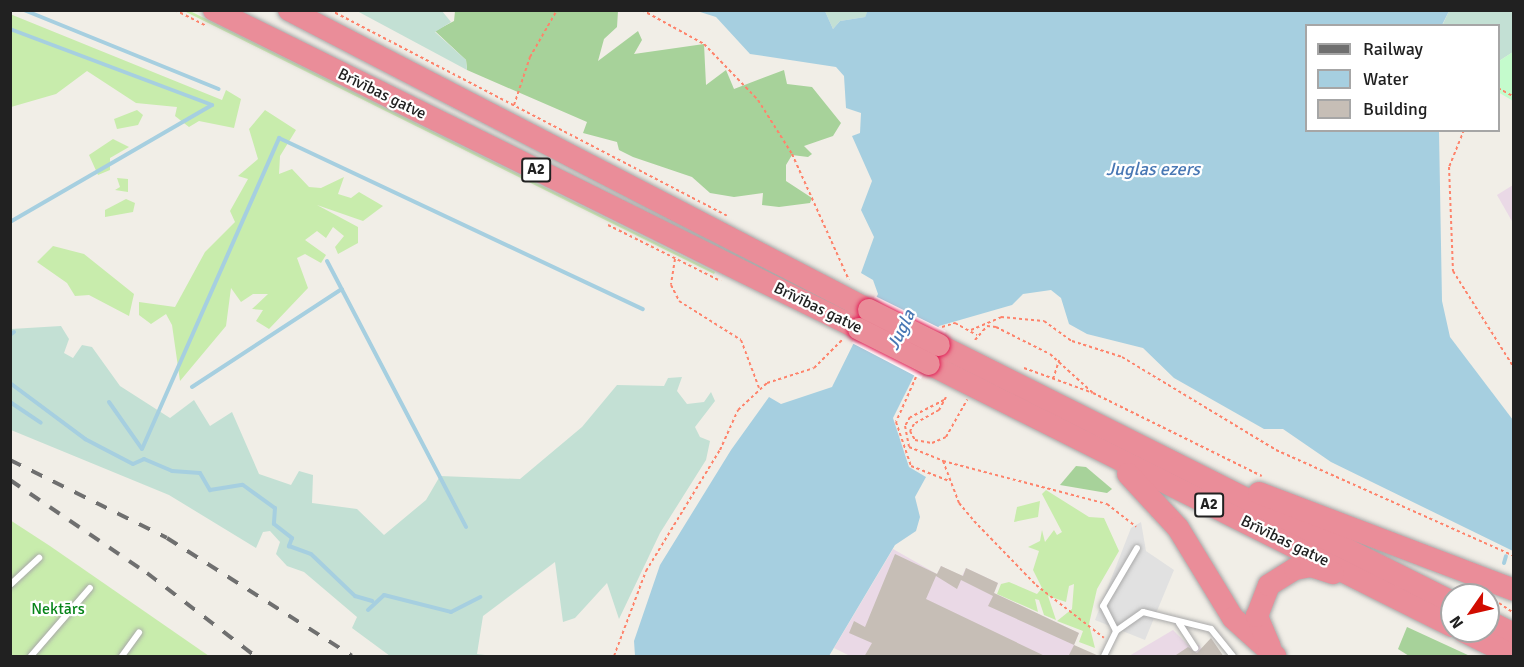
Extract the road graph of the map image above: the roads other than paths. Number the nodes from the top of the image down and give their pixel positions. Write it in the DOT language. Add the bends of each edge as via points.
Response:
graph roads {
  1 [pos="214,10"];
  2 [pos="290,10"];
  3 [pos="857,325"];
  4 [pos="931,352"];
  5 [pos="1087,446"];
  6 [pos="1214,481"];
  7 [pos="1137,548"];
  8 [pos="39,558"];
  9 [pos="10,585"];
  10 [pos="90,588"];
  11 [pos="1378,590"];
  12 [pos="1506,592"];
  13 [pos="1440,596"];
  14 [pos="1440,620"];
  15 [pos="1179,623"];
  16 [pos="1500,627"];
  17 [pos="1116,631"];
  18 [pos="139,633"];
  19 [pos="1514,634"];
  20 [pos="1487,643"];
  21 [pos="1195,648"];
  22 [pos="1514,656"];
  23 [pos="31,657"];
  24 [pos="122,657"];
  25 [pos="1104,657"];
  26 [pos="1233,657"];
  27 [pos="1275,657"];
  1 -- 3 [label="highway, Brīvības gatve / A2"];
  2 -- 3 [label="highway, Brīvības gatve / A2"];
  3 -- 4 [label="highway, Brīvības gatve / A2, bridge"];
  4 -- 5 [label="highway, Brīvības gatve / A2"];
  4 -- 6 [label="highway, Brīvības gatve / A2"];
  5 -- 11 [label="highway, Brīvības gatve / A2"];
  5 -- 27 [label="highway" via="1132,477 1162,507 1219,600"];
  6 -- 12 [label="highway" via="1288,501"];
  6 -- 13 [label="highway, Brīvības gatve / A2"];
  7 -- 17 [label="lane" via="1103,606"];
  8 -- 9 [label="lane"];
  10 -- 23 [label="lane"];
  11 -- 14 [label="highway, Brīvības gatve / A2"];
  11 -- 27 [label="highway" via="1311,566 1281,575 1269,585 1257,616"];
  15 -- 17 [label="lane" via="1143,612"];
  15 -- 21 [label="lane"];
  15 -- 26 [label="lane" via="1211,629"];
  16 -- 19 [label="highway"];
  17 -- 25 [label="lane"];
  18 -- 24 [label="lane"];
  20 -- 22 [label="highway"];
}
